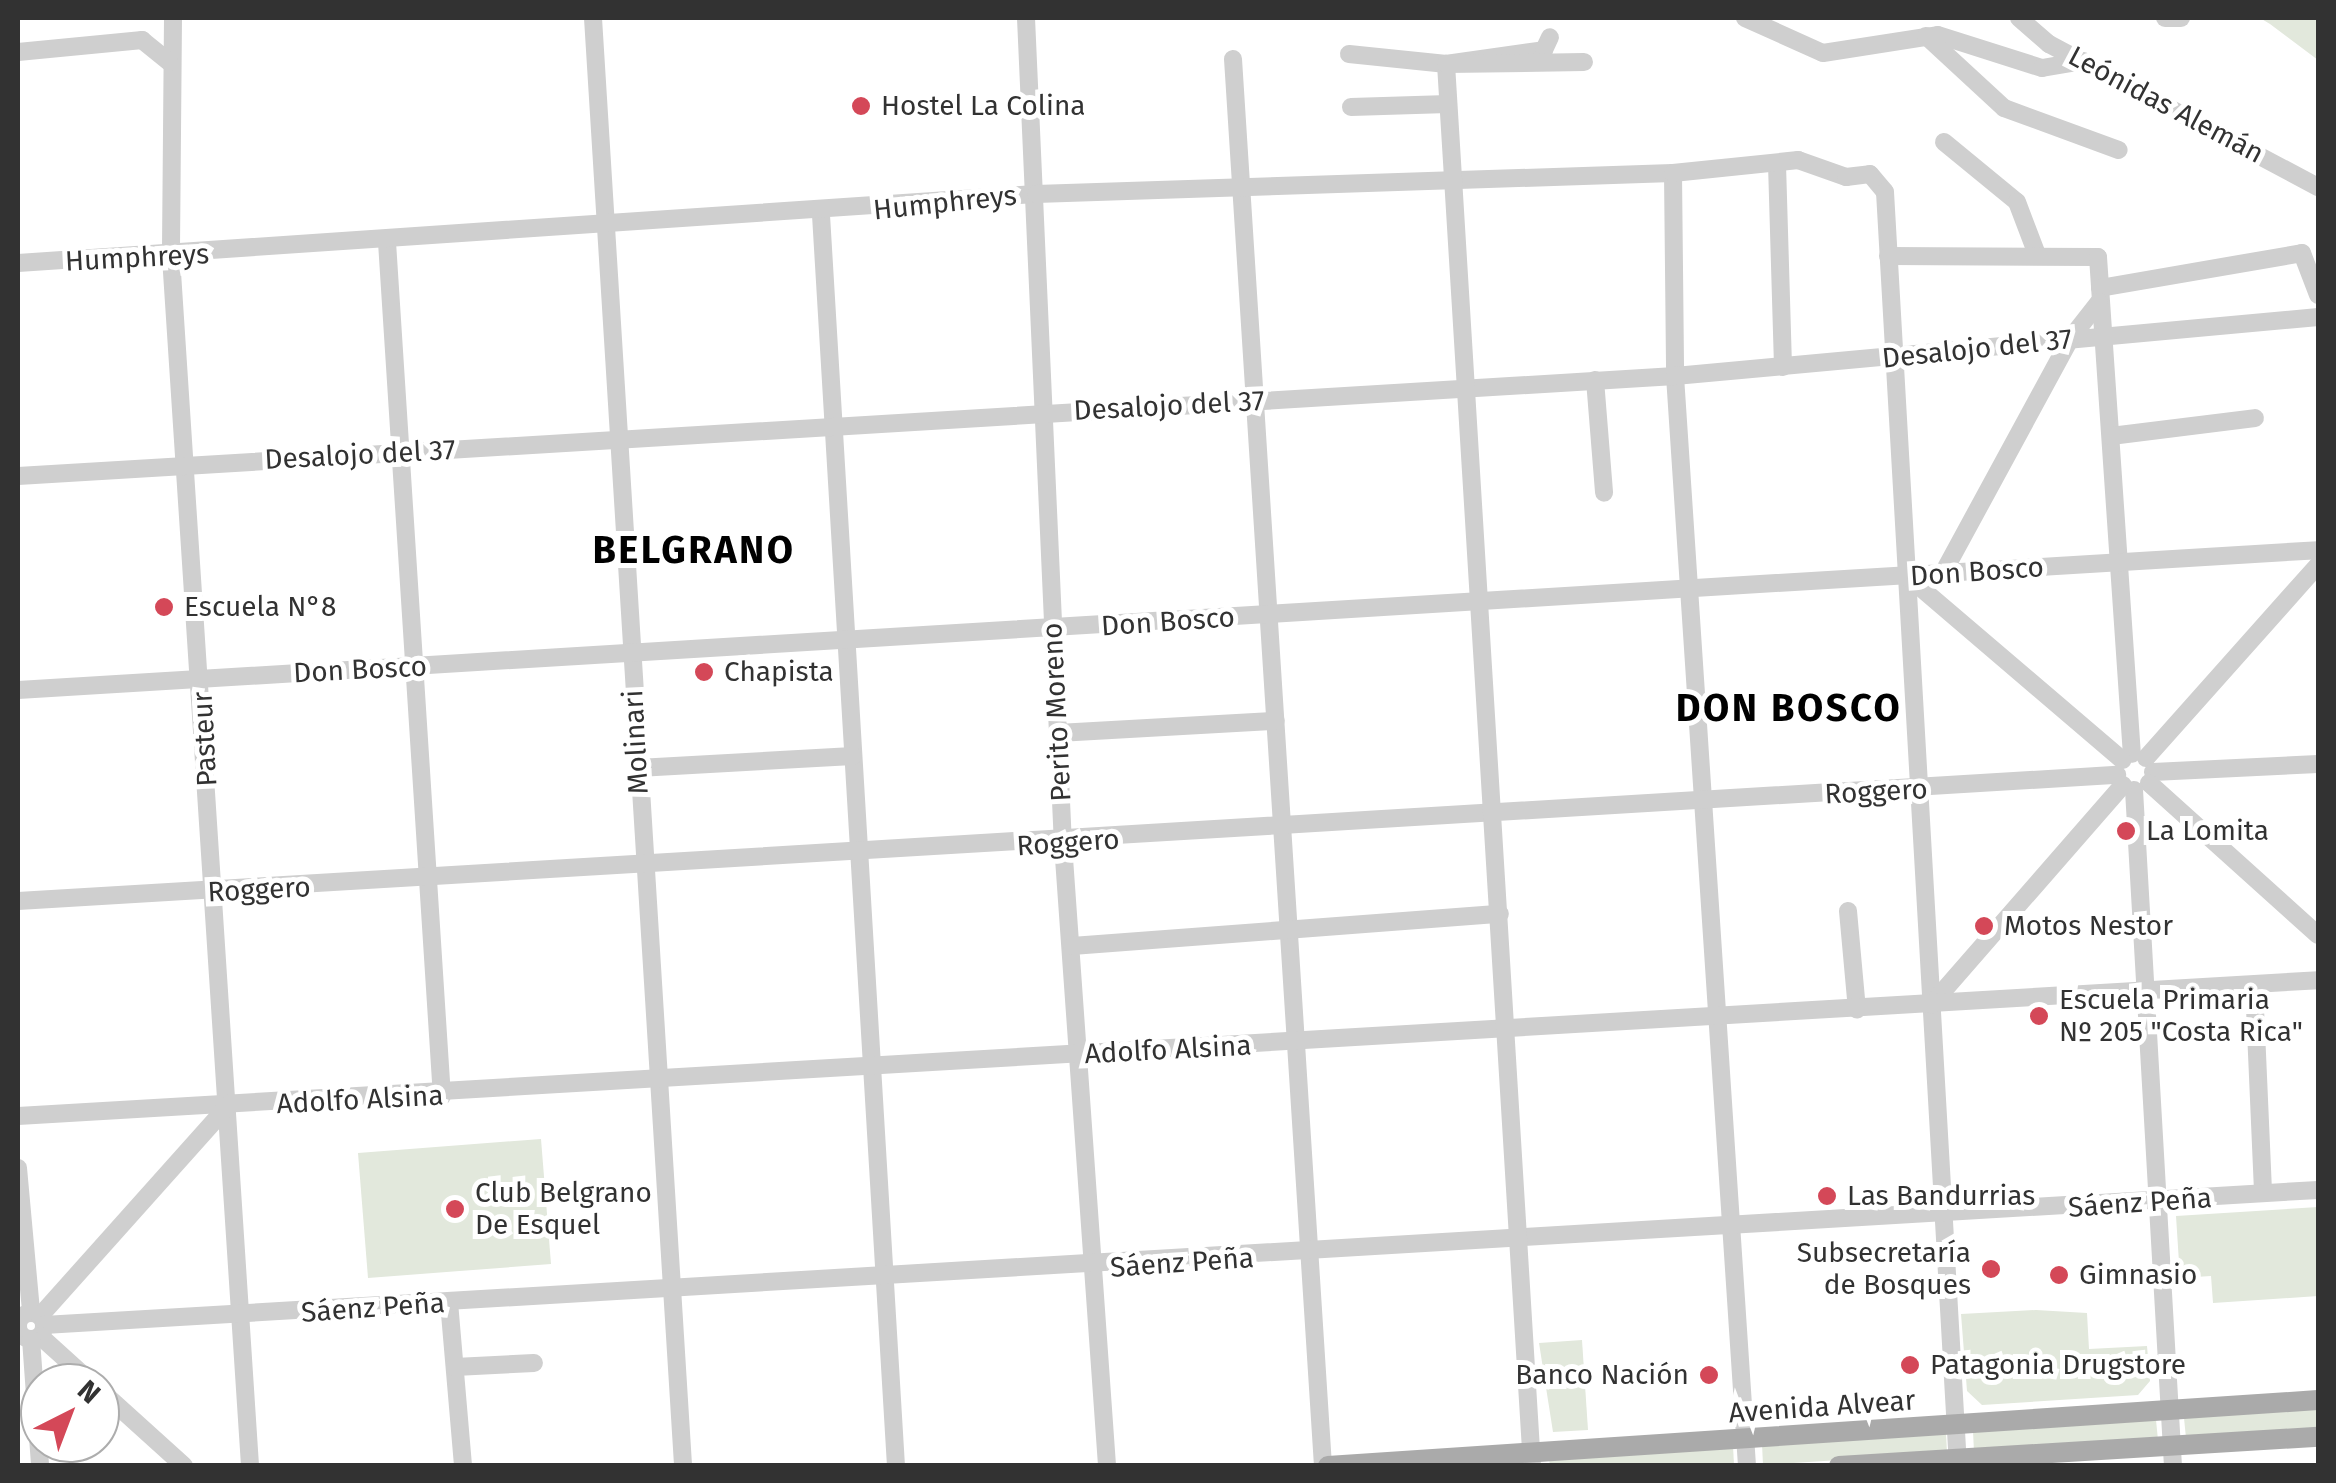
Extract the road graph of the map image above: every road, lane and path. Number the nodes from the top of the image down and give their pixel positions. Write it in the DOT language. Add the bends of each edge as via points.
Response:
graph roads {
  1 [pos="173,18"];
  2 [pos="594,18"];
  3 [pos="1026,18"];
  4 [pos="1746,18"];
  5 [pos="2019,18"];
  6 [pos="2164,18"];
  7 [pos="2181,18"];
  8 [pos="1550,36"];
  9 [pos="1926,36"];
  10 [pos="18,52"];
  11 [pos="1350,54"];
  12 [pos="1234,59"];
  13 [pos="2082,61"];
  14 [pos="170,62"];
  15 [pos="1584,62"];
  16 [pos="1446,64"];
  17 [pos="1448,104"];
  18 [pos="1351,106"];
  19 [pos="1944,142"];
  20 [pos="2120,150"];
  21 [pos="1777,164"];
  22 [pos="1673,173"];
  23 [pos="1450,180"];
  24 [pos="1242,186"];
  25 [pos="2318,188"];
  26 [pos="1036,194"];
  27 [pos="821,215"];
  28 [pos="601,224"];
  29 [pos="387,242"];
  30 [pos="2036,252"];
  31 [pos="171,256"];
  32 [pos="1888,256"];
  33 [pos="18,264"];
  34 [pos="2100,295"];
  35 [pos="2318,295"];
  36 [pos="2318,317"];
  37 [pos="2102,335"];
  38 [pos="2070,339"];
  39 [pos="1894,359"];
  40 [pos="1783,367"];
  41 [pos="1676,376"];
  42 [pos="1595,380"];
  43 [pos="1466,386"];
  44 [pos="1253,401"];
  45 [pos="1043,414"];
  46 [pos="2255,418"];
  47 [pos="833,427"];
  48 [pos="2110,436"];
  49 [pos="616,439"];
  50 [pos="402,453"];
  51 [pos="189,464"];
  52 [pos="18,476"];
  53 [pos="1604,493"];
  54 [pos="2318,550"];
  55 [pos="2120,564"];
  56 [pos="2318,565"];
  57 [pos="1942,575"];
  58 [pos="1908,577"];
  59 [pos="1692,590"];
  60 [pos="1480,605"];
  61 [pos="1268,614"];
  62 [pos="1054,631"];
  63 [pos="844,638"];
  64 [pos="632,653"];
  65 [pos="414,667"];
  66 [pos="202,679"];
  67 [pos="18,690"];
  68 [pos="1276,721"];
  69 [pos="1058,733"];
  70 [pos="853,756"];
  71 [pos="2318,764"];
  72 [pos="638,768"];
  73 [pos="2134,772"];
  74 [pos="1919,790"];
  75 [pos="1705,802"];
  76 [pos="1493,814"];
  77 [pos="1284,827"];
  78 [pos="1063,844"];
  79 [pos="860,855"];
  80 [pos="642,869"];
  81 [pos="432,881"];
  82 [pos="214,893"];
  83 [pos="18,901"];
  84 [pos="1848,910"];
  85 [pos="1500,914"];
  86 [pos="1292,931"];
  87 [pos="2318,934"];
  88 [pos="1072,946"];
  89 [pos="2318,980"];
  90 [pos="2254,986"];
  91 [pos="2143,992"];
  92 [pos="1931,1005"];
  93 [pos="1857,1010"];
  94 [pos="1720,1019"];
  95 [pos="1506,1028"];
  96 [pos="1298,1044"];
  97 [pos="1080,1054"];
  98 [pos="871,1066"];
  99 [pos="656,1082"];
  100 [pos="442,1096"];
  101 [pos="228,1106"];
  102 [pos="18,1116"];
  103 [pos="18,1168"];
  104 [pos="2318,1190"];
  105 [pos="2263,1194"];
  106 [pos="2159,1203"];
  107 [pos="1943,1215"];
  108 [pos="1736,1230"];
  109 [pos="1518,1244"];
  110 [pos="1308,1255"];
  111 [pos="1096,1268"];
  112 [pos="882,1281"];
  113 [pos="668,1288"];
  114 [pos="449,1302"];
  115 [pos="241,1318"];
  116 [pos="29,1326"];
  117 [pos="70,1363"];
  118 [pos="534,1363"];
  119 [pos="454,1367"];
  120 [pos="2318,1400"];
  121 [pos="120,1408"];
  122 [pos="2168,1410"];
  123 [pos="1956,1426"];
  124 [pos="2318,1437"];
  125 [pos="1745,1439"];
  126 [pos="2172,1443"];
  127 [pos="1532,1459"];
  128 [pos="1958,1463"];
  129 [pos="40,1466"];
  130 [pos="184,1466"];
  131 [pos="250,1466"];
  132 [pos="463,1466"];
  133 [pos="683,1466"];
  134 [pos="896,1466"];
  135 [pos="1107,1466"];
  136 [pos="1326,1466"];
  137 [pos="1747,1466"];
  138 [pos="1839,1466"];
  139 [pos="2173,1466"];
  1 -- 14 [label="street, Pasteur" via="180,49"];
  2 -- 28 [label="street, Molinari"];
  3 -- 26 [label="street, Perito Moreno"];
  4 -- 9 [label="street" via="1844,55"];
  5 -- 13 [label="street, Leónidas Alemán"];
  6 -- 7 [label="street"];
  8 -- 16 [label="street" via="1544,50"];
  9 -- 13 [label="street" via="2042,68"];
  9 -- 20 [label="street" via="1934,53 2004,108"];
  10 -- 14 [label="street" via="142,40"];
  11 -- 16 [label="street"];
  12 -- 24 [label="street"];
  13 -- 25 [label="street, Leónidas Alemán"];
  14 -- 31 [label="street, Pasteur"];
  15 -- 16 [label="street"];
  16 -- 17 [label="street"];
  17 -- 18 [label="street"];
  17 -- 23 [label="street"];
  19 -- 30 [label="street" via="2017,202"];
  21 -- 22 [label="street, Humphreys"];
  21 -- 32 [label="street, Humphreys" via="1871,166 1885,192"];
  21 -- 40 [label="street"];
  22 -- 23 [label="street, Humphreys"];
  22 -- 41 [label="street"];
  23 -- 24 [label="street, Humphreys"];
  23 -- 43 [label="street"];
  24 -- 26 [label="street, Humphreys"];
  24 -- 44 [label="street"];
  26 -- 27 [label="street, Humphreys"];
  26 -- 45 [label="street, Perito Moreno"];
  27 -- 28 [label="street, Humphreys"];
  27 -- 47 [label="street"];
  28 -- 29 [label="street, Humphreys"];
  28 -- 49 [label="street, Molinari"];
  29 -- 31 [label="street, Humphreys"];
  29 -- 50 [label="street"];
  30 -- 32 [label="street"];
  30 -- 34 [label="street" via="2098,256"];
  31 -- 33 [label="street, Humphreys"];
  31 -- 51 [label="street, Pasteur"];
  32 -- 39 [label="street"];
  34 -- 35 [label="street" via="2302,253"];
  34 -- 37 [label="street"];
  34 -- 38 [label="street"];
  36 -- 37 [label="street, Desalojo del 37"];
  37 -- 38 [label="street, Desalojo del 37"];
  37 -- 48 [label="street"];
  38 -- 39 [label="street, Desalojo del 37"];
  38 -- 57 [label="street"];
  39 -- 40 [label="street, Desalojo del 37"];
  39 -- 58 [label="street"];
  40 -- 41 [label="street, Desalojo del 37"];
  41 -- 42 [label="street, Desalojo del 37"];
  41 -- 59 [label="street"];
  42 -- 43 [label="street, Desalojo del 37"];
  42 -- 53 [label="street"];
  43 -- 44 [label="street, Desalojo del 37"];
  43 -- 60 [label="street"];
  44 -- 45 [label="street, Desalojo del 37"];
  44 -- 61 [label="street"];
  45 -- 47 [label="street, Desalojo del 37"];
  45 -- 62 [label="street, Perito Moreno"];
  46 -- 48 [label="street"];
  47 -- 49 [label="street, Desalojo del 37"];
  47 -- 63 [label="street"];
  48 -- 55 [label="street"];
  49 -- 50 [label="street, Desalojo del 37"];
  49 -- 64 [label="street, Molinari"];
  50 -- 51 [label="street, Desalojo del 37"];
  50 -- 65 [label="street"];
  51 -- 52 [label="street, Desalojo del 37"];
  51 -- 66 [label="street, Pasteur"];
  54 -- 55 [label="street, Don Bosco"];
  55 -- 57 [label="street, Don Bosco"];
  55 -- 73 [label="street"];
  56 -- 73 [label="street"];
  57 -- 58 [label="street, Don Bosco"];
  58 -- 59 [label="street, Don Bosco"];
  58 -- 73 [label="street"];
  58 -- 74 [label="street"];
  59 -- 60 [label="street, Don Bosco"];
  59 -- 75 [label="street"];
  60 -- 61 [label="street, Don Bosco"];
  60 -- 76 [label="street"];
  61 -- 62 [label="street, Don Bosco"];
  61 -- 68 [label="street"];
  62 -- 63 [label="street, Don Bosco"];
  62 -- 69 [label="street, Perito Moreno"];
  63 -- 64 [label="street, Don Bosco"];
  63 -- 70 [label="street"];
  64 -- 65 [label="street, Don Bosco"];
  64 -- 72 [label="street, Molinari"];
  65 -- 66 [label="street, Don Bosco"];
  65 -- 81 [label="street"];
  66 -- 67 [label="street, Don Bosco"];
  66 -- 82 [label="street, Pasteur"];
  68 -- 69 [label="street"];
  68 -- 77 [label="street"];
  69 -- 78 [label="street, Perito Moreno"];
  70 -- 72 [label="street"];
  70 -- 79 [label="street"];
  71 -- 73 [label="street, Roggero"];
  72 -- 80 [label="street, Molinari"];
  73 -- 74 [label="street, Roggero"];
  73 -- 87 [label="street"];
  73 -- 91 [label="street"];
  73 -- 92 [label="street"];
  74 -- 75 [label="street, Roggero"];
  74 -- 92 [label="street"];
  75 -- 76 [label="street, Roggero"];
  75 -- 94 [label="street"];
  76 -- 77 [label="street, Roggero"];
  76 -- 85 [label="street"];
  77 -- 78 [label="street, Roggero"];
  77 -- 86 [label="street"];
  78 -- 79 [label="street, Roggero"];
  78 -- 88 [label="street, Perito Moreno"];
  79 -- 80 [label="street, Roggero"];
  79 -- 98 [label="street"];
  80 -- 81 [label="street, Roggero"];
  80 -- 99 [label="street, Molinari"];
  81 -- 82 [label="street, Roggero"];
  81 -- 100 [label="street"];
  82 -- 83 [label="street, Roggero"];
  82 -- 101 [label="street, Pasteur"];
  84 -- 93 [label="street"];
  85 -- 86 [label="street"];
  85 -- 95 [label="street"];
  86 -- 88 [label="street"];
  86 -- 96 [label="street"];
  88 -- 97 [label="street, Perito Moreno"];
  89 -- 90 [label="street, Adolfo Alsina"];
  90 -- 91 [label="street, Adolfo Alsina"];
  90 -- 105 [label="street"];
  91 -- 92 [label="street, Adolfo Alsina"];
  91 -- 106 [label="street"];
  92 -- 93 [label="street, Adolfo Alsina"];
  92 -- 107 [label="street"];
  93 -- 94 [label="street, Adolfo Alsina"];
  94 -- 95 [label="street, Adolfo Alsina"];
  94 -- 108 [label="street"];
  95 -- 96 [label="street, Adolfo Alsina"];
  95 -- 109 [label="street"];
  96 -- 97 [label="street, Adolfo Alsina"];
  96 -- 110 [label="street"];
  97 -- 98 [label="street, Adolfo Alsina"];
  97 -- 111 [label="street, Perito Moreno"];
  98 -- 99 [label="street, Adolfo Alsina"];
  98 -- 112 [label="street"];
  99 -- 100 [label="street, Adolfo Alsina"];
  99 -- 113 [label="street, Molinari"];
  100 -- 101 [label="street, Adolfo Alsina"];
  101 -- 102 [label="street, Adolfo Alsina"];
  101 -- 115 [label="street, Pasteur"];
  101 -- 116 [label="street"];
  103 -- 116 [label="street"];
  104 -- 105 [label="street, Sáenz Peña"];
  105 -- 106 [label="street, Sáenz Peña"];
  106 -- 107 [label="street, Sáenz Peña"];
  106 -- 122 [label="street"];
  107 -- 108 [label="street, Sáenz Peña"];
  107 -- 123 [label="street"];
  108 -- 109 [label="street, Sáenz Peña"];
  108 -- 125 [label="street"];
  109 -- 110 [label="street, Sáenz Peña"];
  109 -- 127 [label="street"];
  110 -- 111 [label="street, Sáenz Peña"];
  110 -- 136 [label="street"];
  111 -- 112 [label="street, Sáenz Peña"];
  111 -- 135 [label="street, Perito Moreno"];
  112 -- 113 [label="street, Sáenz Peña"];
  112 -- 134 [label="street"];
  113 -- 114 [label="street, Sáenz Peña"];
  113 -- 133 [label="street, Molinari"];
  114 -- 115 [label="street, Sáenz Peña"];
  114 -- 119 [label="street"];
  115 -- 116 [label="street, Sáenz Peña"];
  115 -- 131 [label="street, Pasteur"];
  116 -- 117 [label="street"];
  116 -- 129 [label="street"];
  118 -- 119 [label="street"];
  119 -- 132 [label="street"];
  120 -- 122 [label="main road, Avenida Alvear"];
  121 -- 130 [label="street"];
  122 -- 123 [label="main road, Avenida Alvear"];
  122 -- 126 [label="street"];
  123 -- 125 [label="main road, Avenida Alvear"];
  123 -- 128 [label="street"];
  124 -- 126 [label="main road"];
  125 -- 127 [label="main road, Avenida Alvear"];
  125 -- 137 [label="street"];
  126 -- 128 [label="main road"];
  126 -- 139 [label="street"];
  127 -- 136 [label="main road, Avenida Alvear"];
  128 -- 138 [label="main road"];
}
